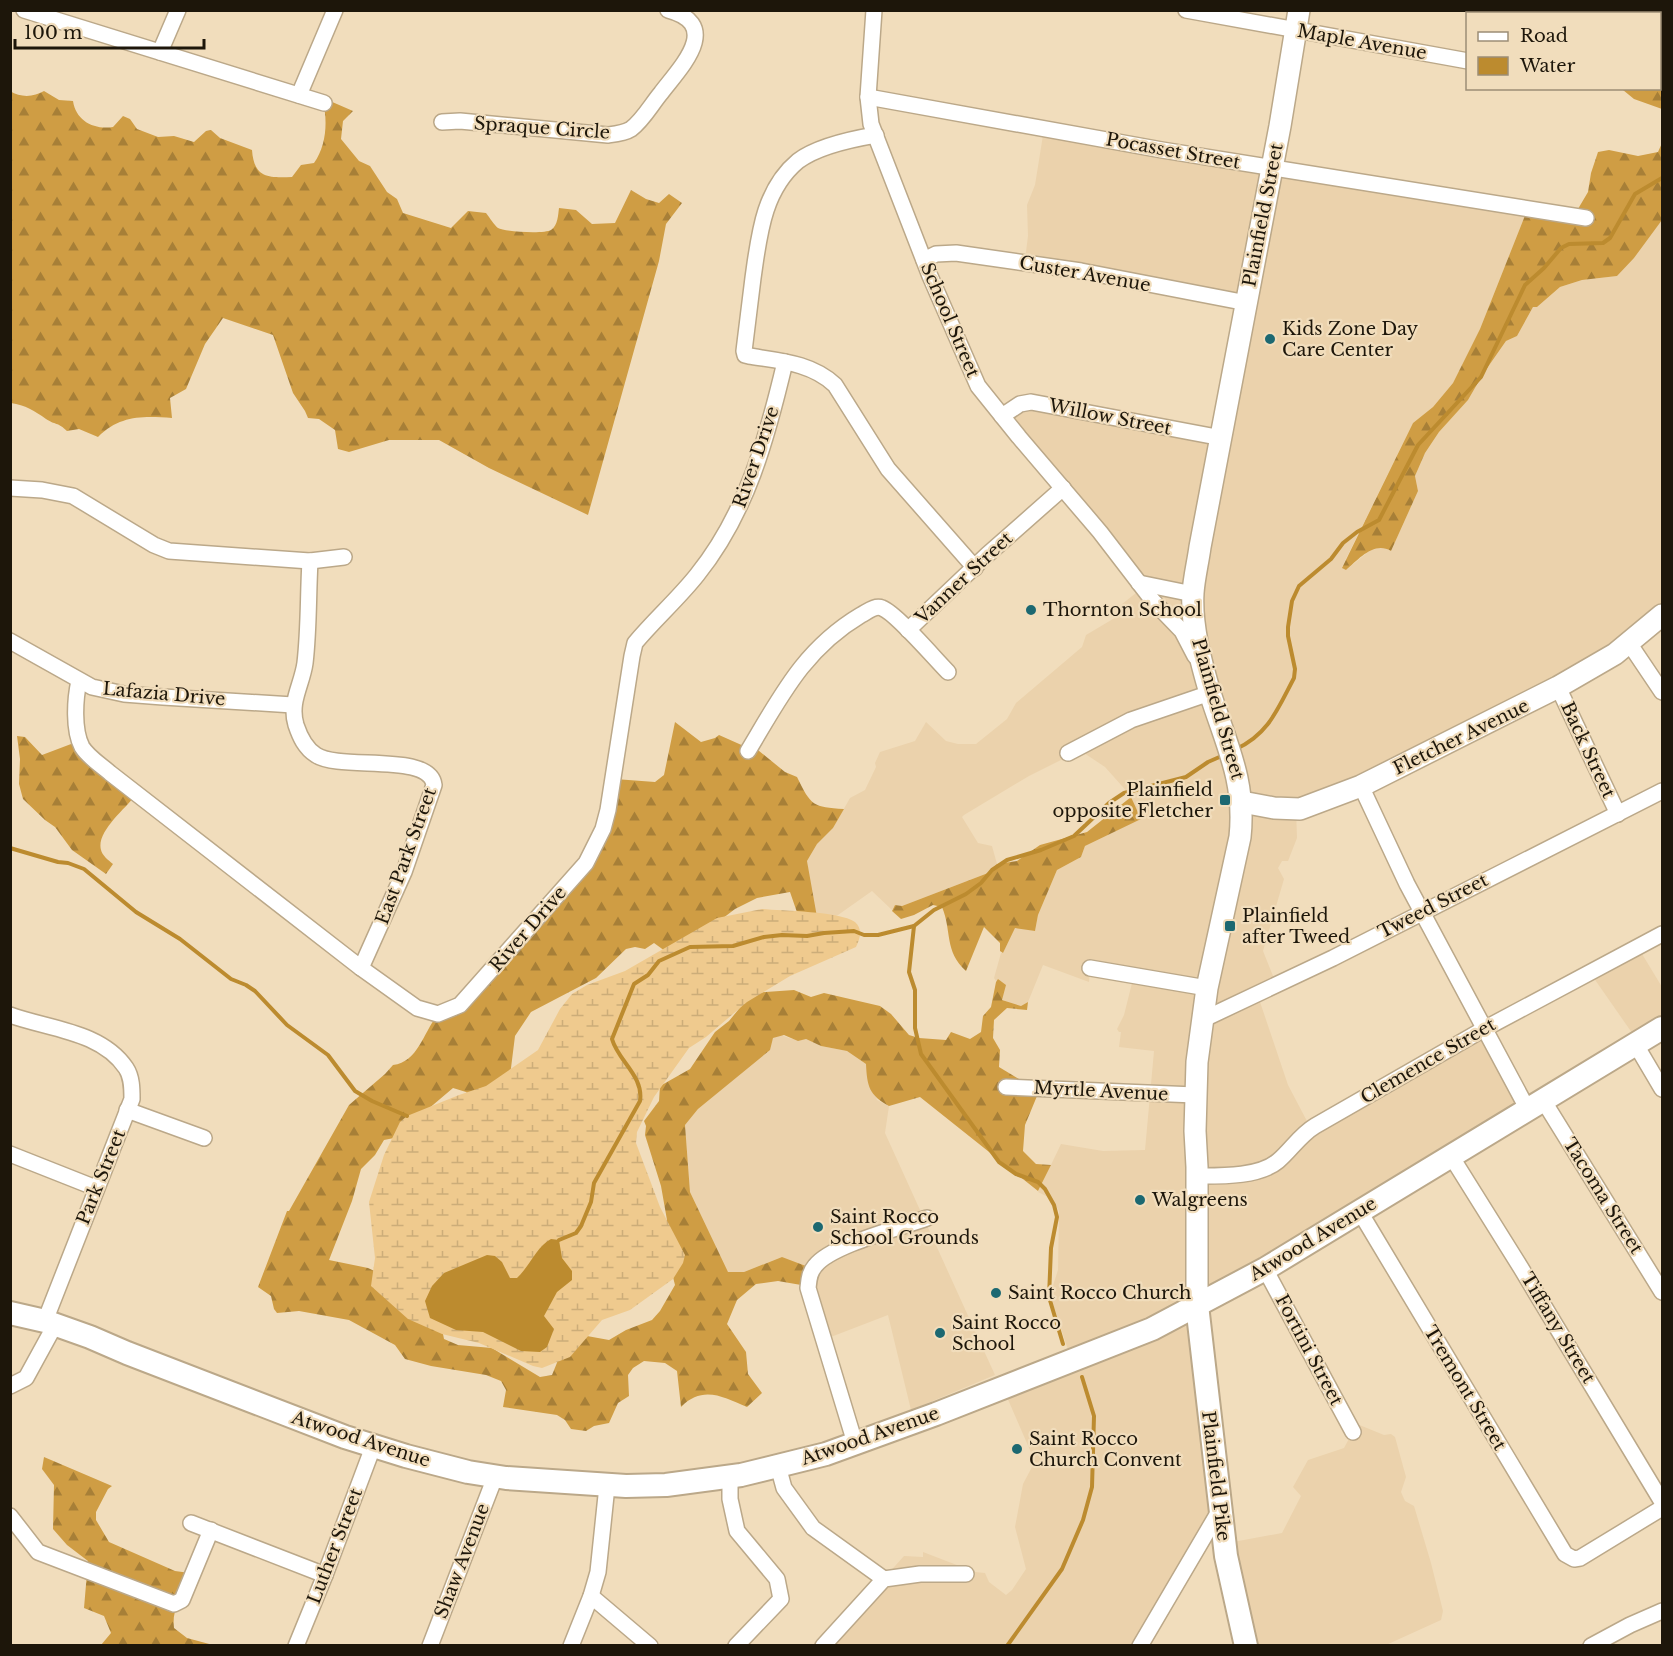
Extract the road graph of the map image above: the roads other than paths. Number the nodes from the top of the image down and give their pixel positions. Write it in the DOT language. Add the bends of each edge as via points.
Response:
graph roads {
  1 [pos="24,10"];
  2 [pos="178,10"];
  3 [pos="335,10"];
  4 [pos="668,10"];
  5 [pos="874,10"];
  6 [pos="1186,10"];
  7 [pos="1298,21"];
  8 [pos="159,52"];
  9 [pos="1466,61"];
  10 [pos="299,95"];
  11 [pos="868,97"];
  12 [pos="324,103"];
  13 [pos="442,122"];
  14 [pos="876,135"];
  15 [pos="1272,168"];
  16 [pos="1586,218"];
  17 [pos="924,260"];
  18 [pos="1247,303"];
  19 [pos="784,362"];
  20 [pos="1002,416"];
  21 [pos="1222,438"];
  22 [pos="10,488"];
  23 [pos="1063,488"];
  24 [pos="344,557"];
  25 [pos="310,561"];
  26 [pos="975,568"];
  27 [pos="1139,583"];
  28 [pos="1193,594"];
  29 [pos="1662,615"];
  30 [pos="908,630"];
  31 [pos="10,641"];
  32 [pos="1629,643"];
  33 [pos="948,672"];
  34 [pos="1205,672"];
  35 [pos="79,681"];
  36 [pos="1558,687"];
  37 [pos="1662,692"];
  38 [pos="1210,693"];
  39 [pos="293,705"];
  40 [pos="748,751"];
  41 [pos="1068,753"];
  42 [pos="1362,786"];
  43 [pos="1662,791"];
  44 [pos="1242,802"];
  45 [pos="1618,813"];
  46 [pos="1422,912"];
  47 [pos="1662,934"];
  48 [pos="361,968"];
  49 [pos="1090,968"];
  50 [pos="1207,988"];
  51 [pos="10,1015"];
  52 [pos="1202,1020"];
  53 [pos="1662,1028"];
  54 [pos="1484,1029"];
  55 [pos="1636,1045"];
  56 [pos="1006,1087"];
  57 [pos="1662,1089"];
  58 [pos="1195,1095"];
  59 [pos="1536,1105"];
  60 [pos="127,1110"];
  61 [pos="204,1138"];
  62 [pos="10,1154"];
  63 [pos="1451,1156"];
  64 [pos="1197,1176"];
  65 [pos="96,1188"];
  66 [pos="1360,1212"];
  67 [pos="927,1218"];
  68 [pos="1265,1269"];
  69 [pos="1662,1292"];
  70 [pos="1197,1305"];
  71 [pos="10,1313"];
  72 [pos="50,1323"];
  73 [pos="10,1386"];
  74 [pos="1353,1432"];
  75 [pos="855,1443"];
  76 [pos="374,1447"];
  77 [pos="778,1466"];
  78 [pos="730,1476"];
  79 [pos="495,1477"];
  80 [pos="607,1486"];
  81 [pos="1662,1502"];
  82 [pos="1221,1508"];
  83 [pos="1662,1508"];
  84 [pos="10,1516"];
  85 [pos="191,1523"];
  86 [pos="211,1530"];
  87 [pos="966,1574"];
  88 [pos="325,1575"];
  89 [pos="884,1579"];
  90 [pos="591,1596"];
  91 [pos="1662,1611"];
  92 [pos="296,1646"];
  93 [pos="430,1646"];
  94 [pos="571,1646"];
  95 [pos="650,1646"];
  96 [pos="736,1646"];
  97 [pos="823,1646"];
  98 [pos="1140,1646"];
  99 [pos="1246,1646"];
  100 [pos="1591,1646"];
  1 -- 8 [label="street"];
  2 -- 8 [label="street"];
  3 -- 10 [label="street"];
  4 -- 13 [label="street, Spraque Circle" via="692,24 693,50 629,131 608,135"];
  5 -- 11 [label="street, School Street"];
  6 -- 7 [label="street, Maple Avenue"];
  7 -- 9 [label="street, Maple Avenue"];
  7 -- 15 [label="main road, Plainfield Street"];
  8 -- 10 [label="street"];
  10 -- 12 [label="street"];
  11 -- 14 [label="street, School Street"];
  11 -- 15 [label="street, Pocasset Street"];
  14 -- 17 [label="street, School Street"];
  14 -- 19 [label="street" via="839,143 799,160 768,202 758,242 744,351 749,356"];
  15 -- 16 [label="street, Pocasset Street"];
  15 -- 18 [label="main road, Plainfield Street"];
  17 -- 18 [label="street, Custer Avenue" via="936,254 956,253 1081,271"];
  17 -- 20 [label="street, School Street" via="978,386"];
  18 -- 21 [label="main road, Plainfield Street"];
  19 -- 26 [label="street" via="816,371 835,385 888,470"];
  19 -- 48 [label="street, River Drive" via="763,448 737,512 696,576 635,643 608,810 585,863 460,1005 447,1012 438,1014 417,1008"];
  20 -- 21 [label="street, Willow Street" via="1031,402"];
  20 -- 23 [label="street, School Street"];
  21 -- 28 [label="main road, Plainfield Street"];
  22 -- 25 [label="street" via="73,496 169,551"];
  23 -- 26 [label="street, Vanner Street"];
  23 -- 27 [label="street, School Street"];
  24 -- 25 [label="street"];
  25 -- 39 [label="street, East Park Street" via="305,662"];
  26 -- 30 [label="street, Vanner Street"];
  27 -- 28 [label="street"];
  27 -- 34 [label="street, School Street" via="1182,632"];
  28 -- 34 [label="main road, Plainfield Street"];
  29 -- 32 [label="main road, Fletcher Avenue"];
  30 -- 33 [label="street"];
  30 -- 40 [label="street, Vanner Street" via="880,607 846,624 801,666"];
  31 -- 35 [label="street, Lafazia Drive"];
  32 -- 36 [label="main road, Fletcher Avenue"];
  32 -- 37 [label="street"];
  34 -- 38 [label="main road, Plainfield Street"];
  35 -- 39 [label="street, Lafazia Drive" via="124,694"];
  35 -- 48 [label="street, River Drive" via="78,730 82,746 90,756"];
  36 -- 42 [label="main road, Fletcher Avenue"];
  36 -- 45 [label="street, Back Street"];
  38 -- 41 [label="street" via="1131,720"];
  38 -- 44 [label="main road, Plainfield Street" via="1237,772"];
  39 -- 48 [label="street, East Park Street" via="300,737 317,756 330,761 409,766 426,772 433,780 404,872"];
  42 -- 44 [label="main road, Fletcher Avenue" via="1300,808"];
  42 -- 46 [label="street, Tacoma Street"];
  43 -- 45 [label="street, Tweed Street"];
  44 -- 50 [label="main road, Plainfield Street" via="1240,837"];
  45 -- 46 [label="street, Tweed Street"];
  46 -- 52 [label="street, Tweed Street"];
  46 -- 54 [label="street, Tacoma Street"];
  47 -- 54 [label="street, Clemence Street"];
  49 -- 50 [label="street"];
  50 -- 52 [label="main road, Plainfield Street"];
  51 -- 60 [label="street" via="96,1042 116,1057 127,1069 132,1083"];
  52 -- 58 [label="main road, Plainfield Street"];
  53 -- 55 [label="main road, Atwood Avenue"];
  54 -- 59 [label="street, Tacoma Street"];
  54 -- 64 [label="street, Clemence Street" via="1305,1132 1267,1169"];
  55 -- 57 [label="street"];
  55 -- 59 [label="main road, Atwood Avenue"];
  56 -- 58 [label="street, Myrtle Avenue"];
  58 -- 64 [label="main road, Plainfield Street"];
  59 -- 63 [label="main road, Atwood Avenue"];
  59 -- 69 [label="street, Tacoma Street"];
  60 -- 61 [label="street, Park Street"];
  60 -- 65 [label="street, Park Street"];
  62 -- 65 [label="street"];
  63 -- 66 [label="main road, Atwood Avenue"];
  63 -- 81 [label="street, Tiffany Street"];
  64 -- 70 [label="main road, Plainfield Street"];
  65 -- 72 [label="street, Park Street"];
  66 -- 68 [label="main road, Atwood Avenue"];
  66 -- 83 [label="street, Tremont Street" via="1565,1554 1580,1558"];
  67 -- 75 [label="street" via="845,1246 822,1259 809,1275 808,1288"];
  68 -- 70 [label="main road, Atwood Avenue"];
  68 -- 74 [label="street, Fortini Street"];
  70 -- 75 [label="main road, Atwood Avenue" via="1152,1329"];
  70 -- 82 [label="main road, Plainfield Pike"];
  71 -- 72 [label="main road, Atwood Avenue"];
  72 -- 73 [label="street, Park Street" via="26,1378"];
  72 -- 76 [label="main road, Atwood Avenue"];
  75 -- 77 [label="main road, Atwood Avenue"];
  76 -- 79 [label="main road, Atwood Avenue"];
  76 -- 88 [label="street, Luther Street"];
  77 -- 78 [label="main road, Atwood Avenue"];
  77 -- 89 [label="street" via="784,1488 813,1528"];
  78 -- 80 [label="main road, Atwood Avenue" via="666,1485"];
  78 -- 96 [label="street" via="737,1531 777,1578 781,1599"];
  79 -- 80 [label="main road, Atwood Avenue"];
  79 -- 93 [label="street, Shaw Avenue"];
  80 -- 90 [label="street" via="602,1548"];
  82 -- 98 [label="street"];
  82 -- 99 [label="main road, Plainfield Pike" via="1226,1556"];
  84 -- 86 [label="street" via="38,1551 174,1604 182,1600"];
  85 -- 86 [label="street"];
  86 -- 88 [label="street"];
  87 -- 89 [label="street"];
  88 -- 92 [label="street, Luther Street"];
  89 -- 97 [label="street"];
  90 -- 94 [label="street"];
  90 -- 95 [label="street"];
  91 -- 100 [label="street"];
}
